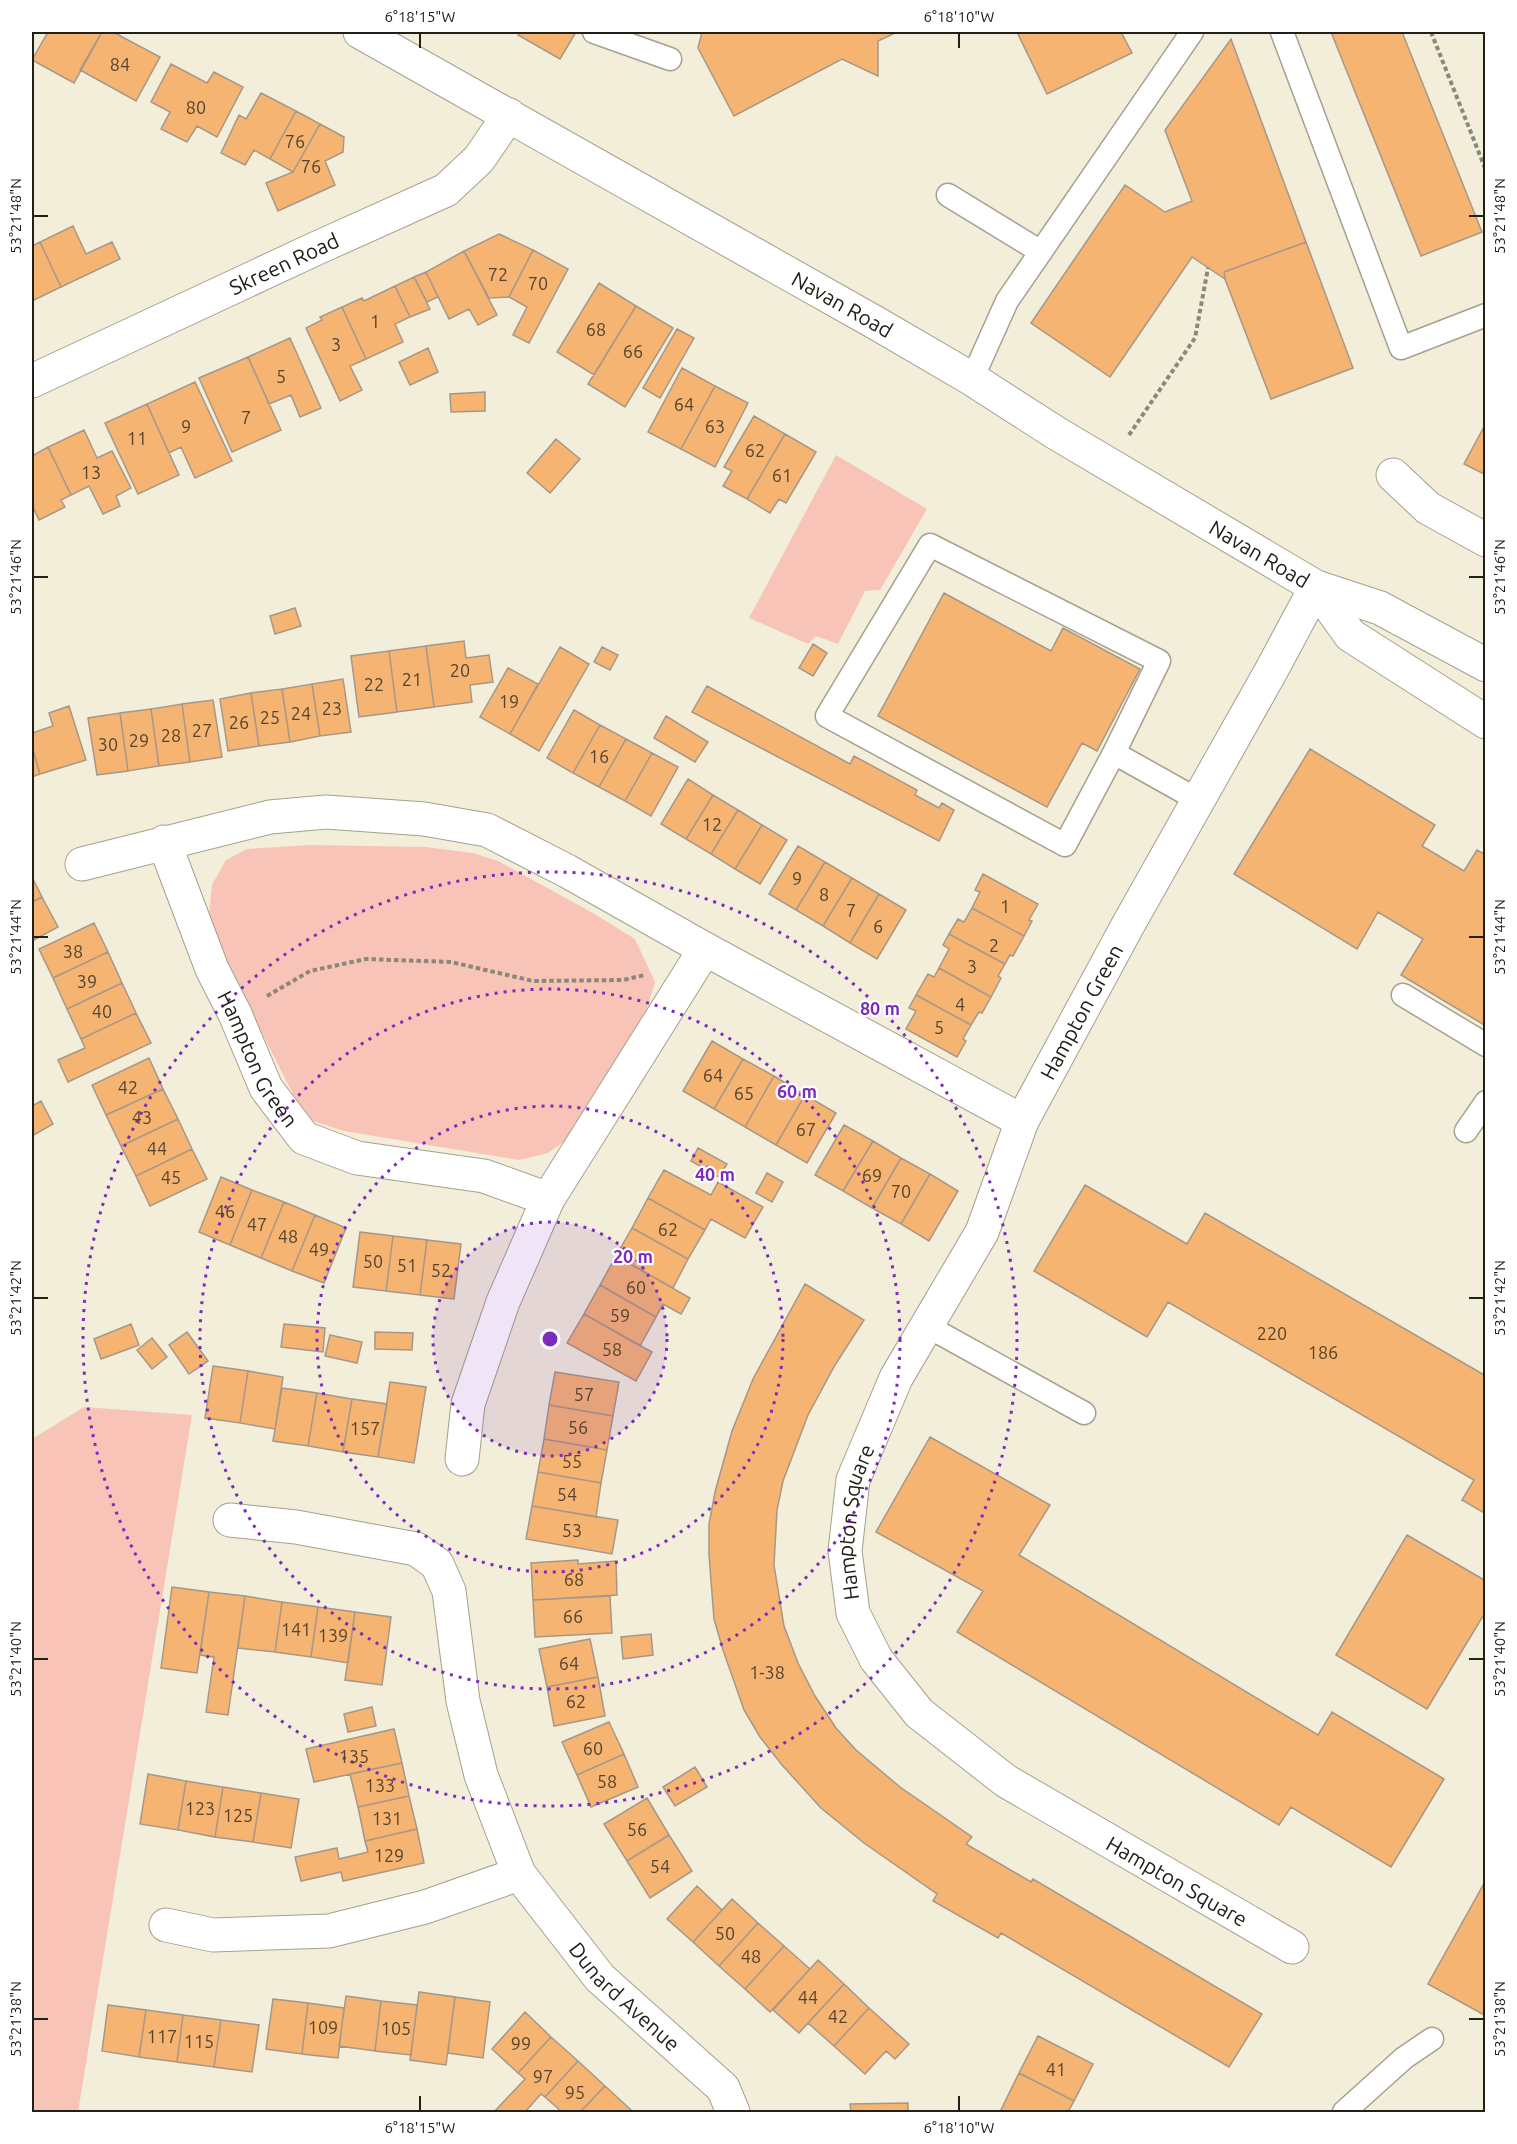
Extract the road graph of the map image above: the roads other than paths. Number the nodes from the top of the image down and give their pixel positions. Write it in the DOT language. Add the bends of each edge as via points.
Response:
graph roads {
  1 [pos="360,32"];
  2 [pos="594,32"];
  3 [pos="1192,32"];
  4 [pos="1282,32"];
  5 [pos="635,38"];
  6 [pos="670,59"];
  7 [pos="509,115"];
  8 [pos="948,195"];
  9 [pos="1041,252"];
  10 [pos="1485,315"];
  11 [pos="972,379"];
  12 [pos="32,381"];
  13 [pos="1393,475"];
  14 [pos="1485,540"];
  15 [pos="1316,587"];
  16 [pos="1485,666"];
  17 [pos="1485,722"];
  18 [pos="1114,753"];
  19 [pos="1198,800"];
  20 [pos="164,842"];
  21 [pos="82,864"];
  22 [pos="705,949"];
  23 [pos="1402,995"];
  24 [pos="1485,1045"];
  25 [pos="1485,1102"];
  26 [pos="1022,1121"];
  27 [pos="1466,1131"];
  28 [pos="548,1199"];
  29 [pos="927,1326"];
  30 [pos="1084,1413"];
  31 [pos="462,1459"];
  32 [pos="230,1520"];
  33 [pos="519,1874"];
  34 [pos="166,1925"];
  35 [pos="1292,1947"];
  36 [pos="1432,2039"];
  37 [pos="733,2112"];
  38 [pos="1344,2112"];
  1 -- 7 [label="street, Navan Road"];
  2 -- 5 [label="lane"];
  3 -- 9 [label="lane"];
  4 -- 10 [label="lane" via="1401,348"];
  5 -- 6 [label="lane"];
  7 -- 11 [label="street, Navan Road"];
  7 -- 12 [label="street, Skreen Road" via="479,159 446,190"];
  8 -- 9 [label="lane"];
  9 -- 11 [label="lane" via="1007,302"];
  11 -- 15 [label="street, Navan Road"];
  13 -- 14 [label="street" via="1428,508"];
  15 -- 16 [label="street, Navan Road" via="1380,608"];
  15 -- 17 [label="street, Navan Road" via="1350,635"];
  15 -- 19 [label="street, Hampton Green"];
  18 -- 18 [label="lane" via="1065,845 828,716 930,546 1159,661"];
  18 -- 19 [label="lane"];
  19 -- 26 [label="street, Hampton Green"];
  20 -- 21 [label="street"];
  20 -- 22 [label="street" via="270,817 326,812 424,819 487,830"];
  20 -- 28 [label="street, Hampton Green" via="213,969 266,1088 304,1138 357,1158 484,1176"];
  22 -- 26 [label="street"];
  22 -- 28 [label="street"];
  23 -- 24 [label="lane"];
  25 -- 27 [label="lane"];
  26 -- 29 [label="street, Hampton Square" via="982,1232"];
  28 -- 31 [label="street" via="503,1302 468,1404"];
  29 -- 30 [label="lane"];
  29 -- 35 [label="street, Hampton Square" via="896,1378 853,1480 845,1551 853,1613 876,1659 919,1713 1006,1781"];
  32 -- 33 [label="street, Dunard Avenue" via="296,1527 416,1549 437,1564 449,1590 463,1701 481,1775"];
  33 -- 34 [label="street" via="425,1907 329,1931 213,1935"];
  33 -- 37 [label="street, Dunard Avenue" via="600,1978 723,2088"];
  36 -- 38 [label="lane" via="1404,2058"];
}
